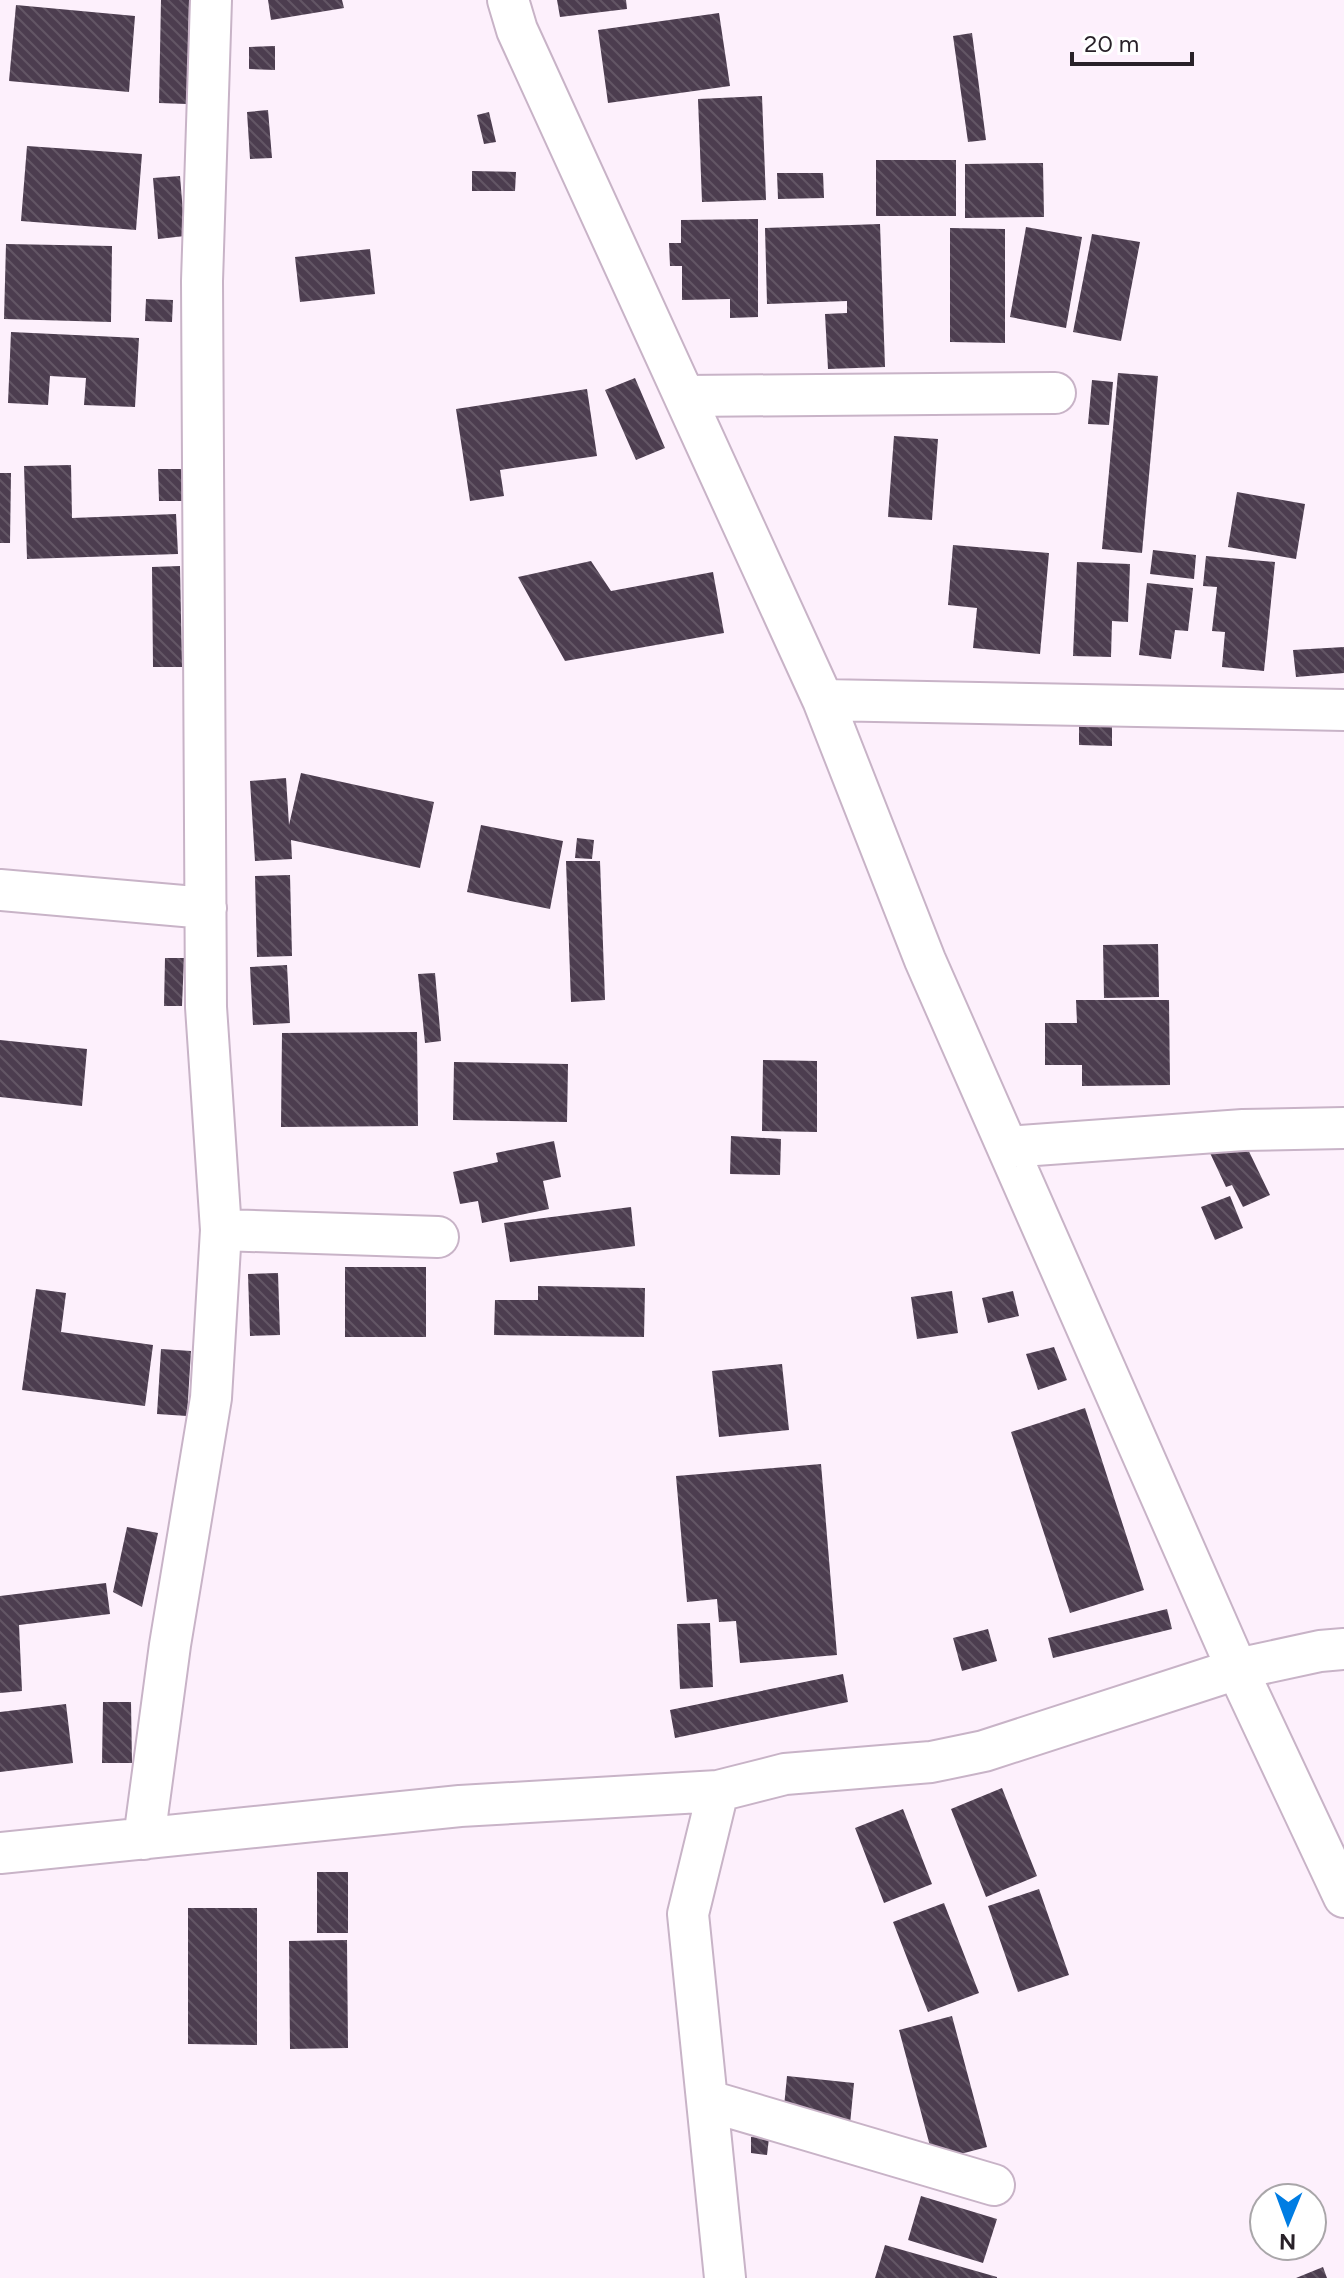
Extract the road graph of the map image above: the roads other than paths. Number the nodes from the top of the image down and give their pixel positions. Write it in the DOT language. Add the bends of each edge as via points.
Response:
graph roads {
  1 [pos="211,0"];
  2 [pos="508,0"];
  3 [pos="1055,393"];
  4 [pos="686,396"];
  5 [pos="823,700"];
  6 [pos="1344,710"];
  7 [pos="0,890"];
  8 [pos="206,908"];
  9 [pos="1344,1128"];
  10 [pos="1008,1147"];
  11 [pos="221,1230"];
  12 [pos="438,1237"];
  13 [pos="1344,1649"];
  14 [pos="1237,1669"];
  15 [pos="718,1791"];
  16 [pos="144,1839"];
  17 [pos="0,1853"];
  18 [pos="1344,1897"];
  19 [pos="709,2101"];
  20 [pos="994,2185"];
  21 [pos="730,2276"];
  1 -- 8 [label="street" via="202,281"];
  2 -- 4 [label="street" via="517,30"];
  3 -- 4 [label="street"];
  4 -- 5 [label="street"];
  5 -- 6 [label="street"];
  5 -- 10 [label="street" via="925,960"];
  7 -- 8 [label="street"];
  8 -- 11 [label="street" via="206,1007"];
  9 -- 10 [label="street"];
  10 -- 14 [label="street"];
  11 -- 12 [label="street"];
  11 -- 16 [label="street" via="211,1398"];
  13 -- 14 [label="street"];
  14 -- 15 [label="street" via="984,1751 931,1762 785,1774"];
  14 -- 18 [label="street"];
  15 -- 16 [label="street" via="460,1806"];
  15 -- 19 [label="street" via="688,1914"];
  16 -- 17 [label="street"];
  19 -- 20 [label="street"];
  19 -- 21 [label="street"];
}
